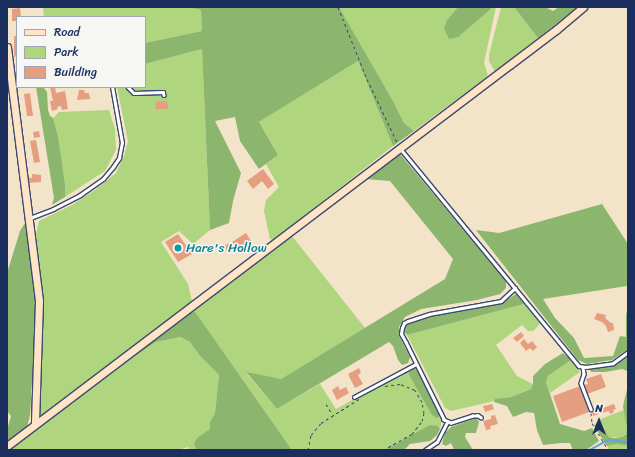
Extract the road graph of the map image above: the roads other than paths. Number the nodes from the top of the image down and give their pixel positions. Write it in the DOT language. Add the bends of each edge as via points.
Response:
graph roads {
  1 [pos="583,7"];
  2 [pos="7,47"];
  3 [pos="112,88"];
  4 [pos="129,88"];
  5 [pos="164,95"];
  6 [pos="400,148"];
  7 [pos="28,219"];
  8 [pos="515,288"];
  9 [pos="628,352"];
  10 [pos="416,364"];
  11 [pos="583,367"];
  12 [pos="354,397"];
  13 [pos="591,408"];
  14 [pos="482,418"];
  15 [pos="447,422"];
  16 [pos="35,424"];
  17 [pos="7,446"];
  18 [pos="425,450"];
  1 -- 6 [label="street"];
  2 -- 7 [label="street"];
  3 -- 7 [label="lane" via="122,143 119,158 103,179 80,195"];
  4 -- 5 [label="lane" via="134,93 163,92"];
  6 -- 8 [label="lane"];
  6 -- 16 [label="street"];
  7 -- 16 [label="street" via="39,302"];
  8 -- 10 [label="lane" via="501,301 429,314 404,323 401,334"];
  8 -- 11 [label="lane" via="579,366"];
  9 -- 11 [label="lane" via="613,363"];
  10 -- 12 [label="lane"];
  10 -- 15 [label="lane"];
  11 -- 13 [label="lane" via="581,383"];
  14 -- 15 [label="lane" via="473,416"];
  15 -- 18 [label="lane" via="436,442"];
  16 -- 17 [label="street"];
}
